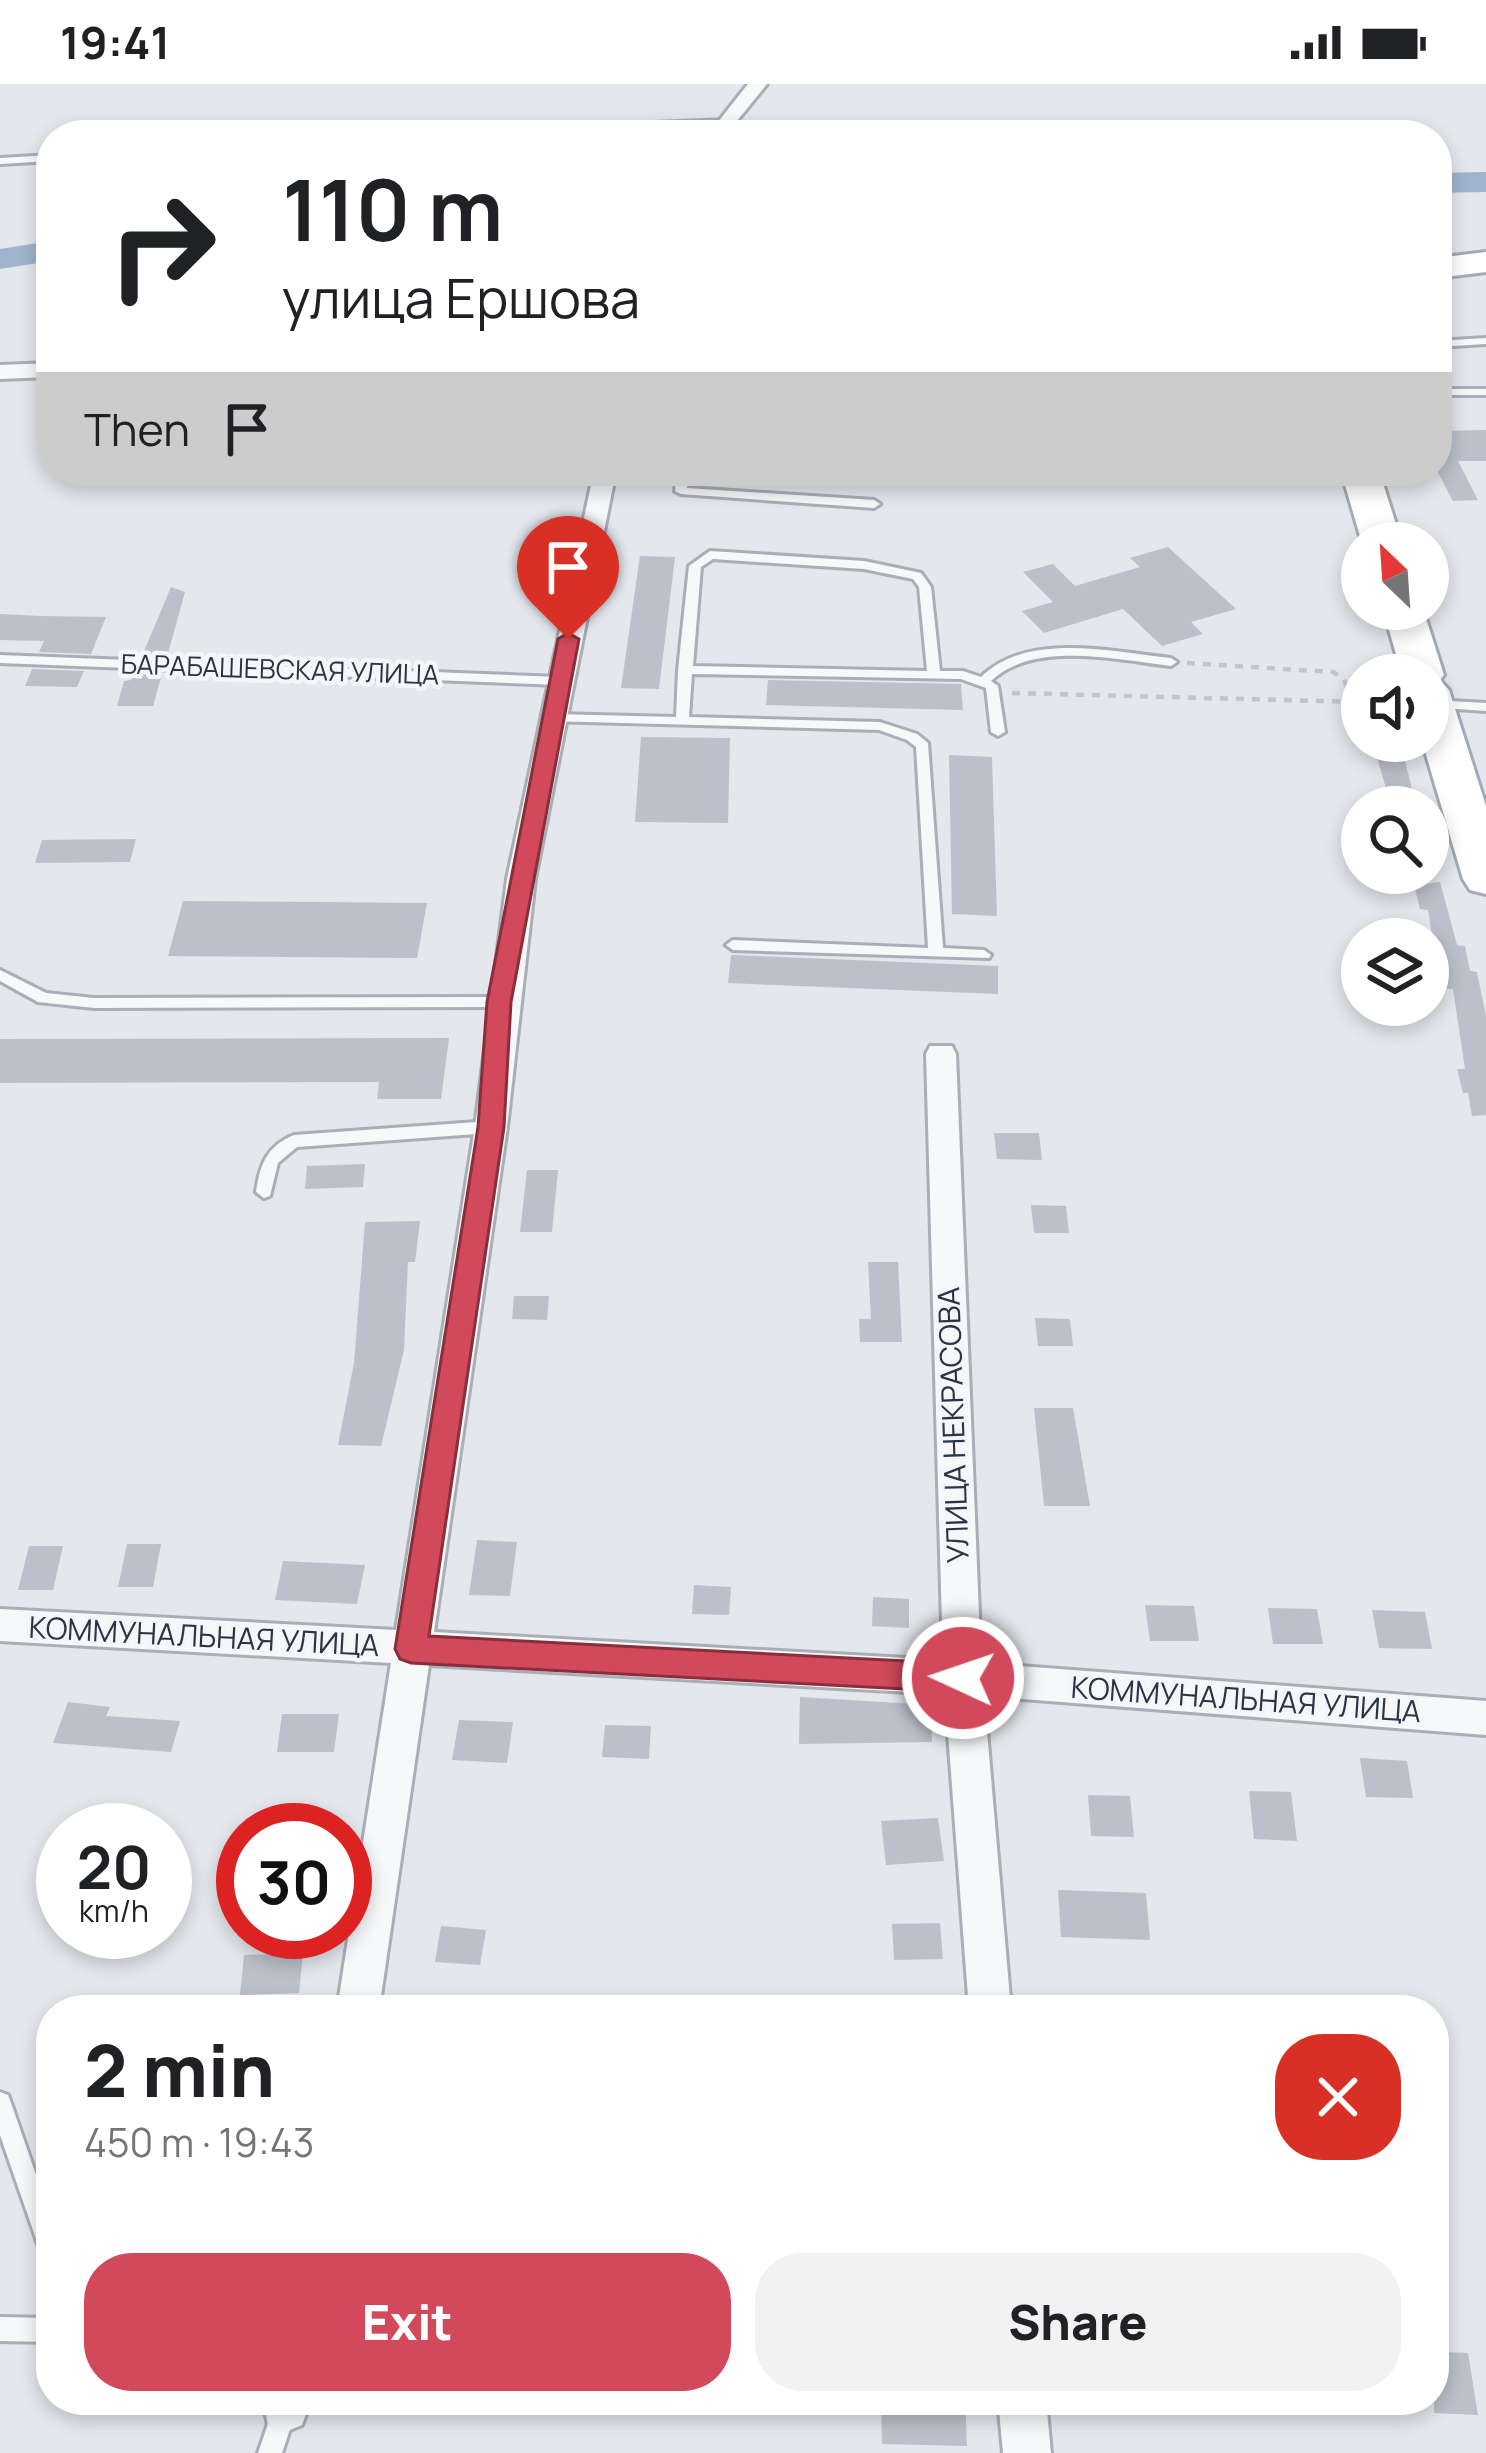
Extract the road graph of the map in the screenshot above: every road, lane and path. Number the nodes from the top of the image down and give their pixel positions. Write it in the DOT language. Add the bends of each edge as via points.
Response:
graph roads {
  1 [pos="758,84"];
  2 [pos="734,120"];
  3 [pos="36,159"];
  4 [pos="0,161"];
  5 [pos="1486,262"];
  6 [pos="1452,266"];
  7 [pos="1486,341"];
  8 [pos="1452,343"];
  9 [pos="36,371"];
  10 [pos="0,372"];
  11 [pos="1452,392"];
  12 [pos="1486,392"];
  13 [pos="602,486"];
  14 [pos="682,486"];
  15 [pos="1365,486"];
  16 [pos="874,504"];
  17 [pos="1376,522"];
  18 [pos="0,659"];
  19 [pos="1171,662"];
  20 [pos="685,670"];
  21 [pos="934,674"];
  22 [pos="1341,677"];
  23 [pos="559,681"];
  24 [pos="984,681"];
  25 [pos="995,693"];
  26 [pos="1449,696"];
  27 [pos="1341,702"];
  28 [pos="1486,707"];
  29 [pos="554,718"];
  30 [pos="682,718"];
  31 [pos="998,732"];
  32 [pos="1449,758"];
  33 [pos="1486,879"];
  34 [pos="733,945"];
  35 [pos="936,953"];
  36 [pos="984,956"];
  37 [pos="0,975"];
  38 [pos="499,1002"];
  39 [pos="941,1054"];
  40 [pos="491,1127"];
  41 [pos="264,1192"];
  42 [pos="0,1625"];
  43 [pos="411,1649"];
  44 [pos="963,1678"];
  45 [pos="1486,1718"];
  46 [pos="360,1995"];
  47 [pos="989,1995"];
  48 [pos="0,2103"];
  49 [pos="36,2207"];
  50 [pos="0,2329"];
  51 [pos="36,2330"];
  52 [pos="275,2415"];
  53 [pos="1023,2415"];
  54 [pos="270,2453"];
  55 [pos="1027,2453"];
  1 -- 2 [label="street"];
  3 -- 4 [label="lane"];
  5 -- 6 [label="main road"];
  7 -- 8 [label="lane"];
  9 -- 10 [label="street"];
  11 -- 12 [label="lane"];
  13 -- 23 [label="street"];
  14 -- 16 [label="lane"];
  15 -- 17 [label="main road"];
  18 -- 23 [label="lane, БАРАБАШЕВСКАЯ УЛИЦА"];
  19 -- 22 [label="path"];
  19 -- 24 [label="lane" via="1036,656 1001,664"];
  20 -- 21 [label="lane"];
  20 -- 21 [label="lane" via="695,566 722,554 917,576 925,587"];
  20 -- 30 [label="lane"];
  21 -- 24 [label="lane"];
  23 -- 29 [label="street"];
  24 -- 25 [label="lane"];
  25 -- 27 [label="path"];
  25 -- 31 [label="lane"];
  26 -- 28 [label="lane"];
  29 -- 30 [label="lane"];
  29 -- 38 [label="street"];
  30 -- 35 [label="lane" via="880,726 923,746"];
  32 -- 33 [label="main road"];
  34 -- 35 [label="lane"];
  35 -- 36 [label="lane"];
  37 -- 38 [label="lane" via="43,998 94,1003"];
  38 -- 40 [label="street"];
  39 -- 44 [label="street, УЛИЦА НЕКРАСОВА"];
  40 -- 41 [label="lane" via="294,1142 267,1164"];
  40 -- 43 [label="street"];
  42 -- 43 [label="street, КОММУНАЛЬНАЯ УЛИЦА"];
  43 -- 44 [label="street, КОММУНАЛЬНАЯ УЛИЦА"];
  43 -- 46 [label="street"];
  44 -- 45 [label="street, КОММУНАЛЬНАЯ УЛИЦА"];
  44 -- 47 [label="street, УЛИЦА НЕКРАСОВА"];
  48 -- 49 [label="lane"];
  50 -- 51 [label="lane"];
  52 -- 54 [label="lane"];
  53 -- 55 [label="street"];
}
